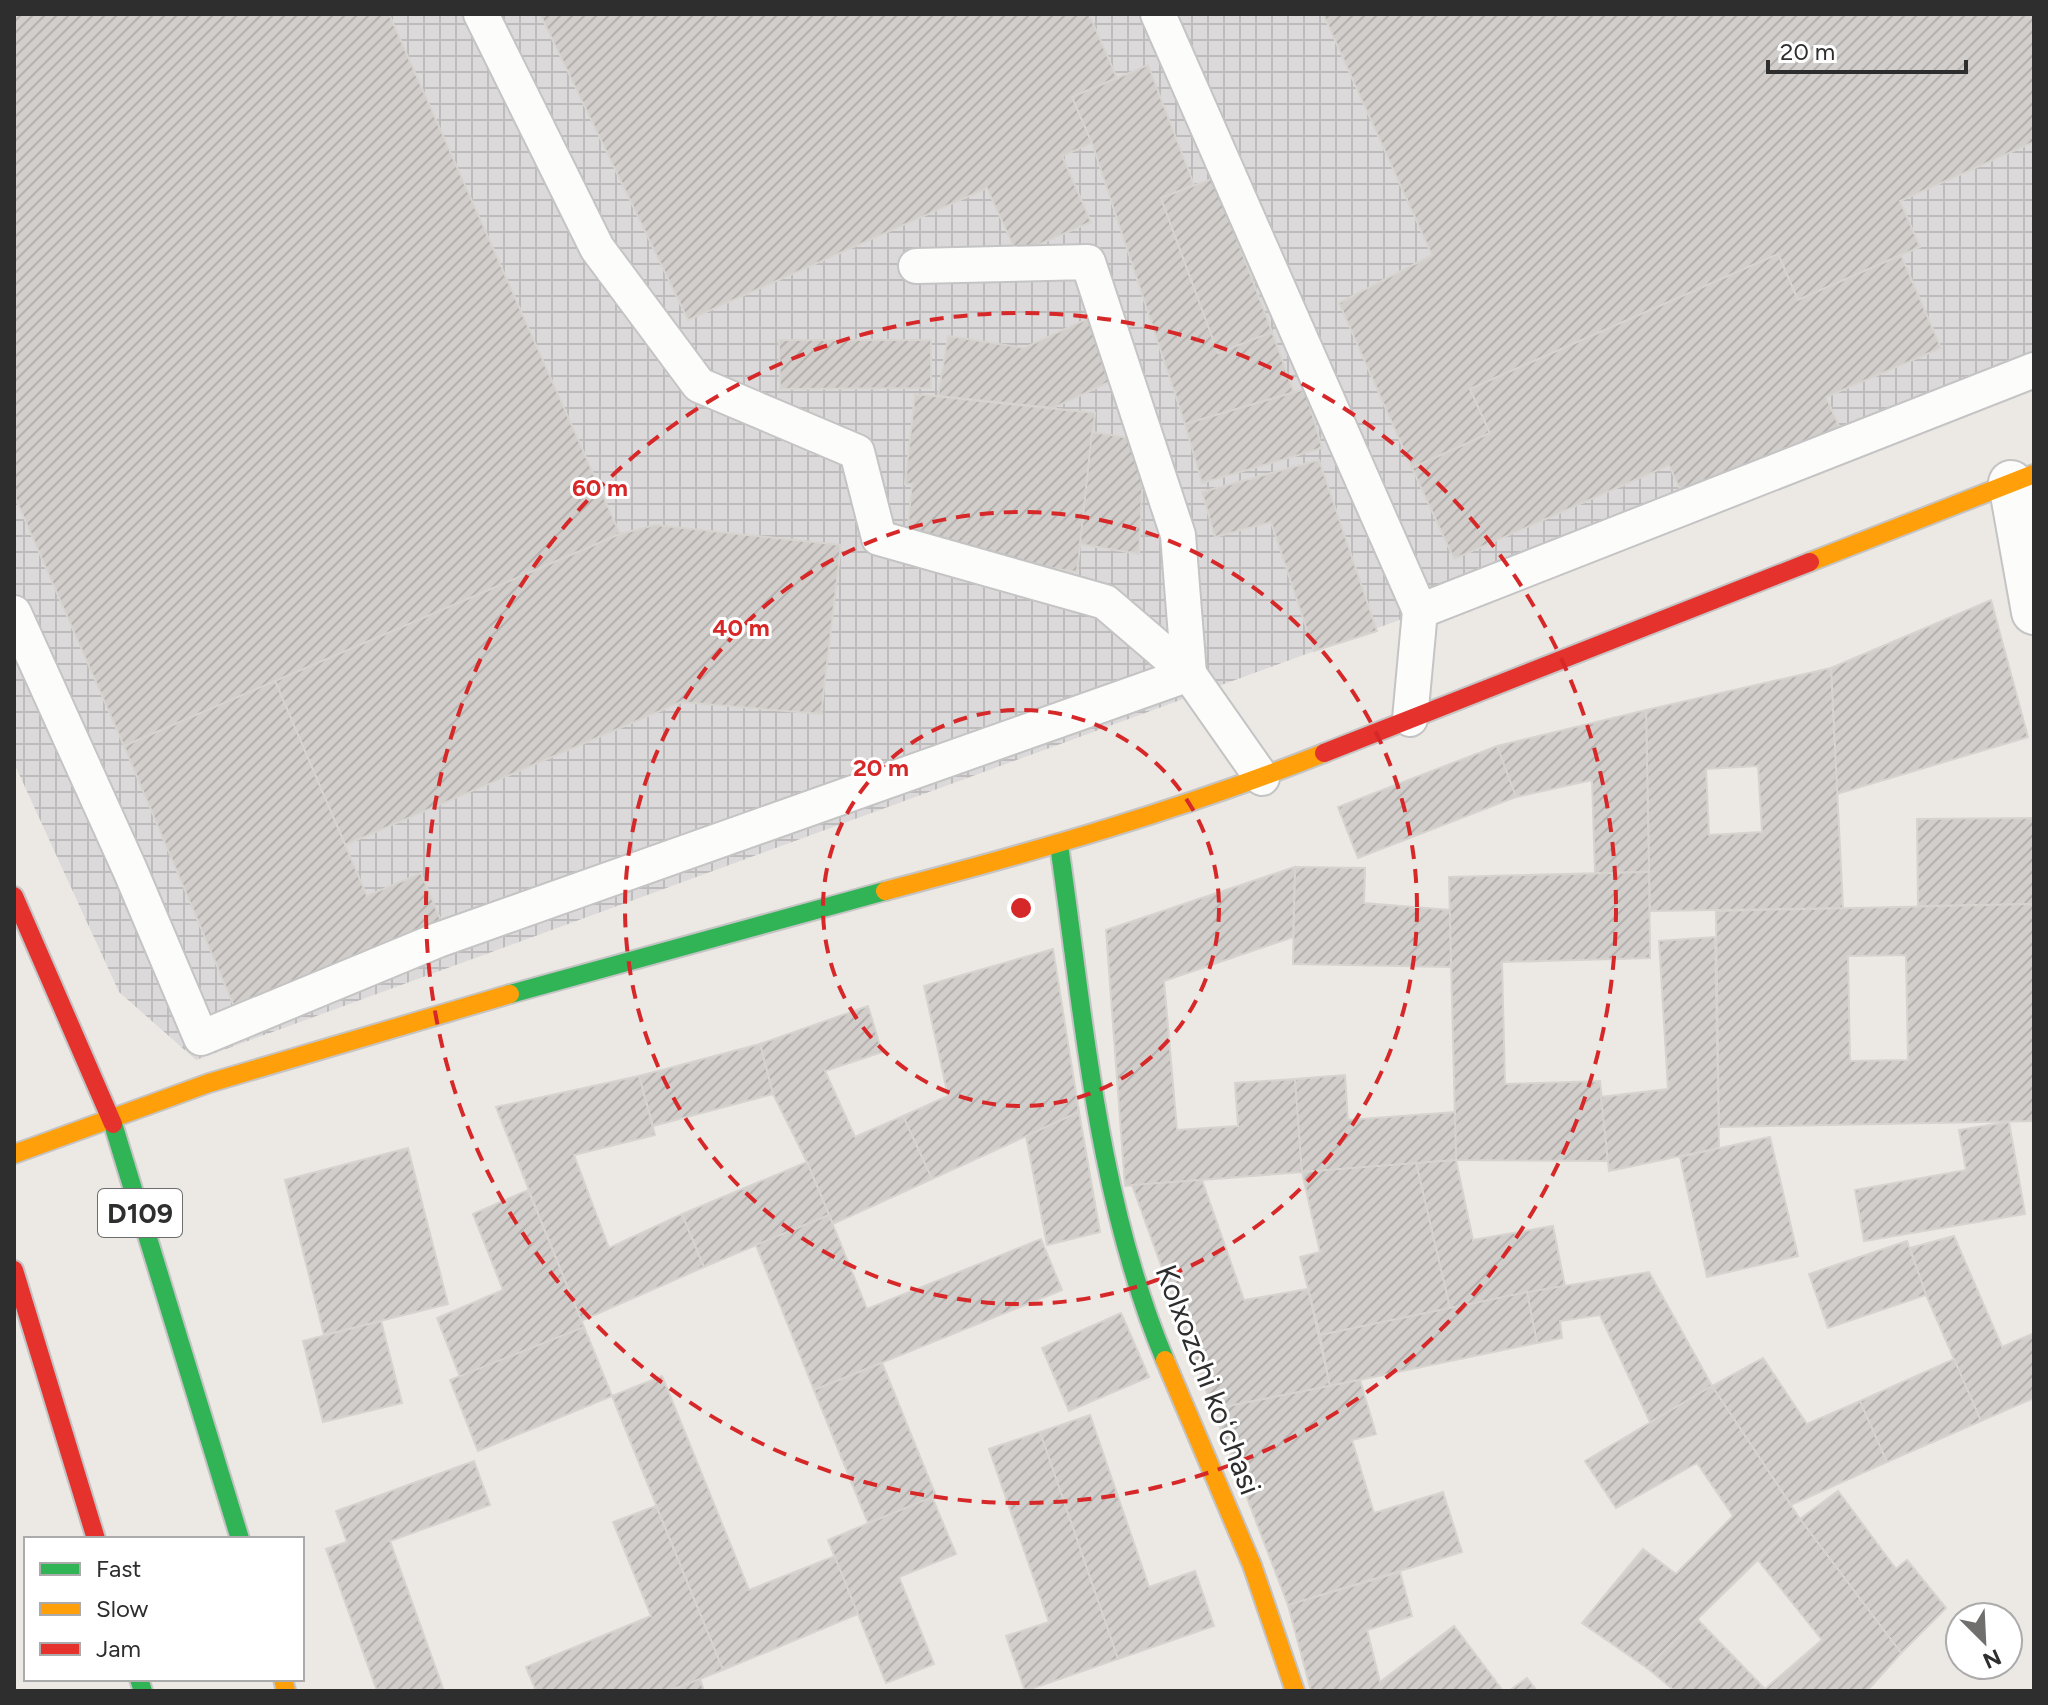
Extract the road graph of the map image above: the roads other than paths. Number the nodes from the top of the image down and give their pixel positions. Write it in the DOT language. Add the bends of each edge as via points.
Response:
graph roads {
  1 [pos="481,14"];
  2 [pos="1158,14"];
  3 [pos="916,266"];
  4 [pos="2034,370"];
  5 [pos="2022,478"];
  6 [pos="1420,611"];
  7 [pos="2034,612"];
  8 [pos="14,613"];
  9 [pos="1189,674"];
  10 [pos="1410,719"];
  11 [pos="1262,778"];
  12 [pos="1059,845"];
  13 [pos="14,896"];
  14 [pos="111,1117"];
  15 [pos="14,1154"];
  16 [pos="14,1270"];
  17 [pos="95,1537"];
  18 [pos="239,1537"];
  19 [pos="1295,1691"];
  1 -- 9 [label="lane" via="597,248 699,385 857,452 879,538 1105,602"];
  2 -- 6 [label="lane"];
  3 -- 9 [label="lane" via="1088,262 1178,535"];
  4 -- 6 [label="lane"];
  5 -- 7 [label="street"];
  5 -- 10 [label="street"];
  6 -- 10 [label="lane"];
  8 -- 9 [label="lane" via="201,1038 438,940"];
  9 -- 11 [label="lane"];
  10 -- 11 [label="street"];
  11 -- 12 [label="street"];
  12 -- 14 [label="street" via="590,970"];
  12 -- 19 [label="street, Kolxozchi koʻchasi" via="1104,1154 1146,1314 1252,1565"];
  13 -- 14 [label="street, D109"];
  14 -- 15 [label="street"];
  14 -- 18 [label="street, D109"];
  16 -- 17 [label="street"];
}
